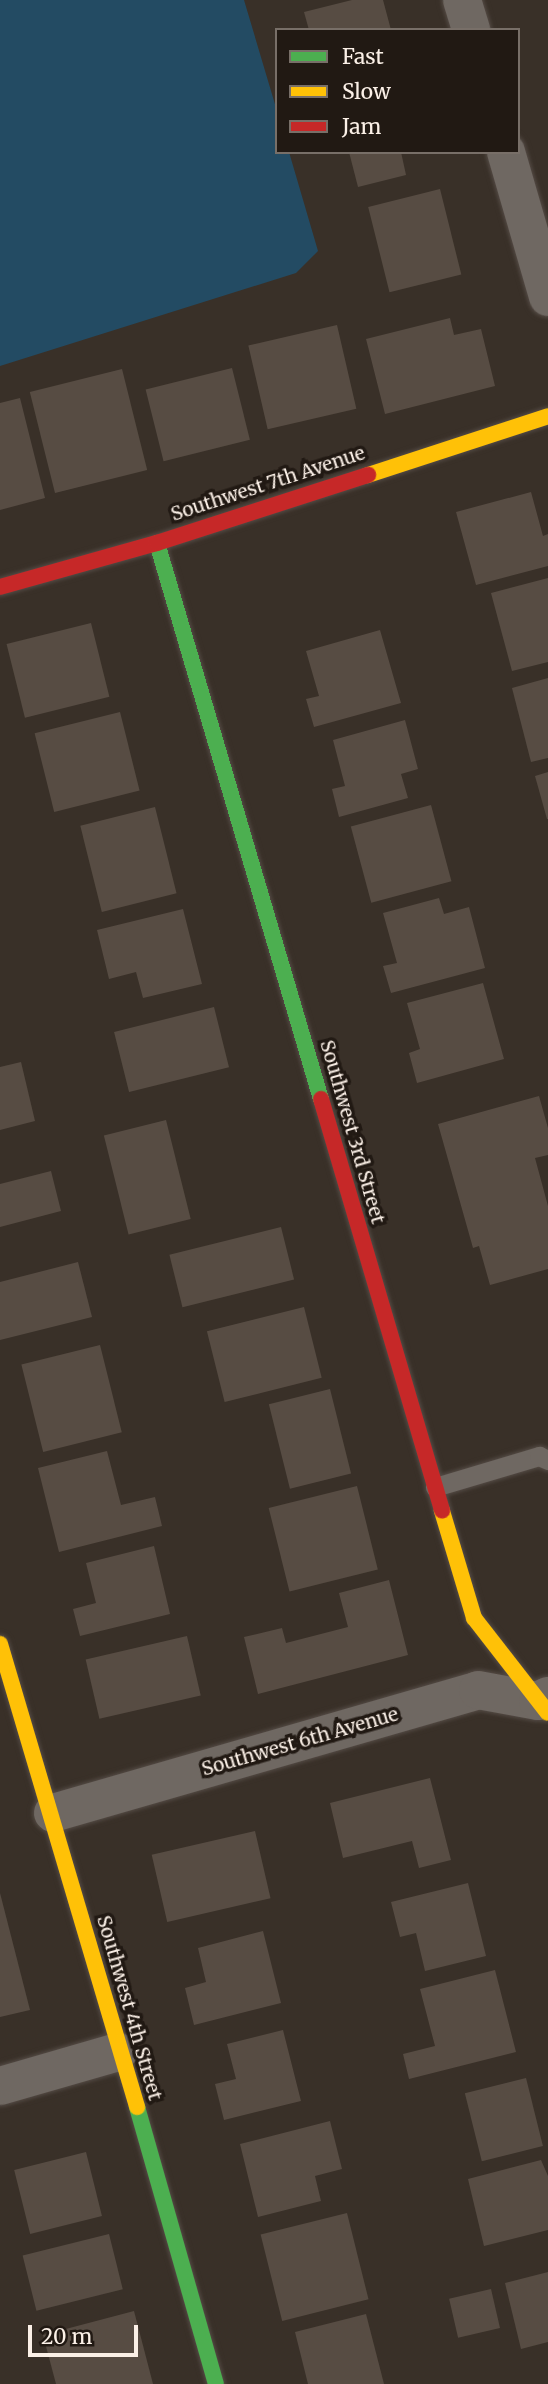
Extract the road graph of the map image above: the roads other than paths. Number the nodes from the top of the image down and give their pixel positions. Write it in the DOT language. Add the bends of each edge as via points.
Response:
graph roads {
  1 [pos="462,0"];
  2 [pos="470,28"];
  3 [pos="507,154"];
  4 [pos="548,297"];
  5 [pos="548,415"];
  6 [pos="157,543"];
  7 [pos="0,587"];
  8 [pos="548,1460"];
  9 [pos="435,1487"];
  10 [pos="0,1644"];
  11 [pos="545,1703"];
  12 [pos="53,1814"];
  13 [pos="118,2052"];
  14 [pos="0,2086"];
  15 [pos="216,2384"];
  1 -- 2 [label="street"];
  3 -- 4 [label="street"];
  5 -- 6 [label="street, Southwest 7th Avenue"];
  6 -- 7 [label="street, Southwest 7th Avenue"];
  6 -- 9 [label="street, Southwest 3rd Street"];
  8 -- 9 [label="lane" via="539,1456"];
  9 -- 11 [label="street, Southwest 3rd Street" via="474,1618"];
  10 -- 12 [label="street, Southwest 4th Street"];
  11 -- 12 [label="street, Southwest 6th Avenue" via="478,1690"];
  12 -- 13 [label="street, Southwest 4th Street"];
  13 -- 14 [label="street"];
  13 -- 15 [label="street, Southwest 4th Street"];
}
